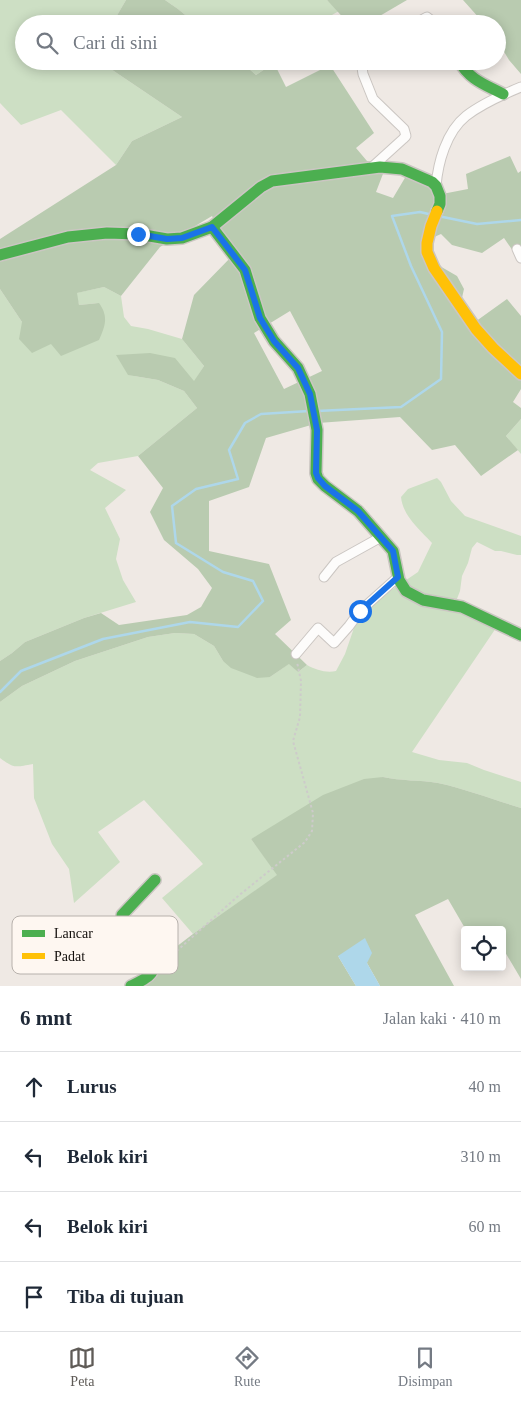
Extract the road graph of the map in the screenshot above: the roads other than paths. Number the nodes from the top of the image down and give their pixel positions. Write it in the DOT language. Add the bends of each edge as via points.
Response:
graph roads {
  1 [pos="362,70"];
  2 [pos="464,70"];
  3 [pos="521,87"];
  4 [pos="504,94"];
  5 [pos="370,168"];
  6 [pos="436,186"];
  7 [pos="212,227"];
  8 [pos="517,249"];
  9 [pos="0,256"];
  10 [pos="521,258"];
  11 [pos="521,374"];
  12 [pos="381,537"];
  13 [pos="324,577"];
  14 [pos="398,577"];
  15 [pos="521,635"];
  16 [pos="296,654"];
  17 [pos="155,880"];
  18 [pos="122,916"];
  19 [pos="152,974"];
  20 [pos="132,986"];
  1 -- 5 [label="street" via="373,99 406,133"];
  2 -- 4 [label="street" via="476,80"];
  3 -- 4 [label="street"];
  4 -- 6 [label="street" via="465,117 455,129 438,168"];
  5 -- 6 [label="street" via="402,169 426,178"];
  5 -- 7 [label="street" via="272,181 260,187"];
  6 -- 11 [label="street" via="440,204 431,226 427,252 434,268 476,329"];
  7 -- 9 [label="street" via="182,238 107,233 68,237"];
  7 -- 12 [label="street" via="245,270 260,318 274,341 298,368 310,394 317,430 318,478 358,511"];
  8 -- 10 [label="street"];
  12 -- 13 [label="street" via="336,562"];
  12 -- 14 [label="street" via="393,551"];
  14 -- 15 [label="street" via="406,591 416,598 462,607"];
  14 -- 16 [label="street" via="360,611 334,643 318,628"];
  17 -- 18 [label="street"];
  19 -- 20 [label="street"];
}
